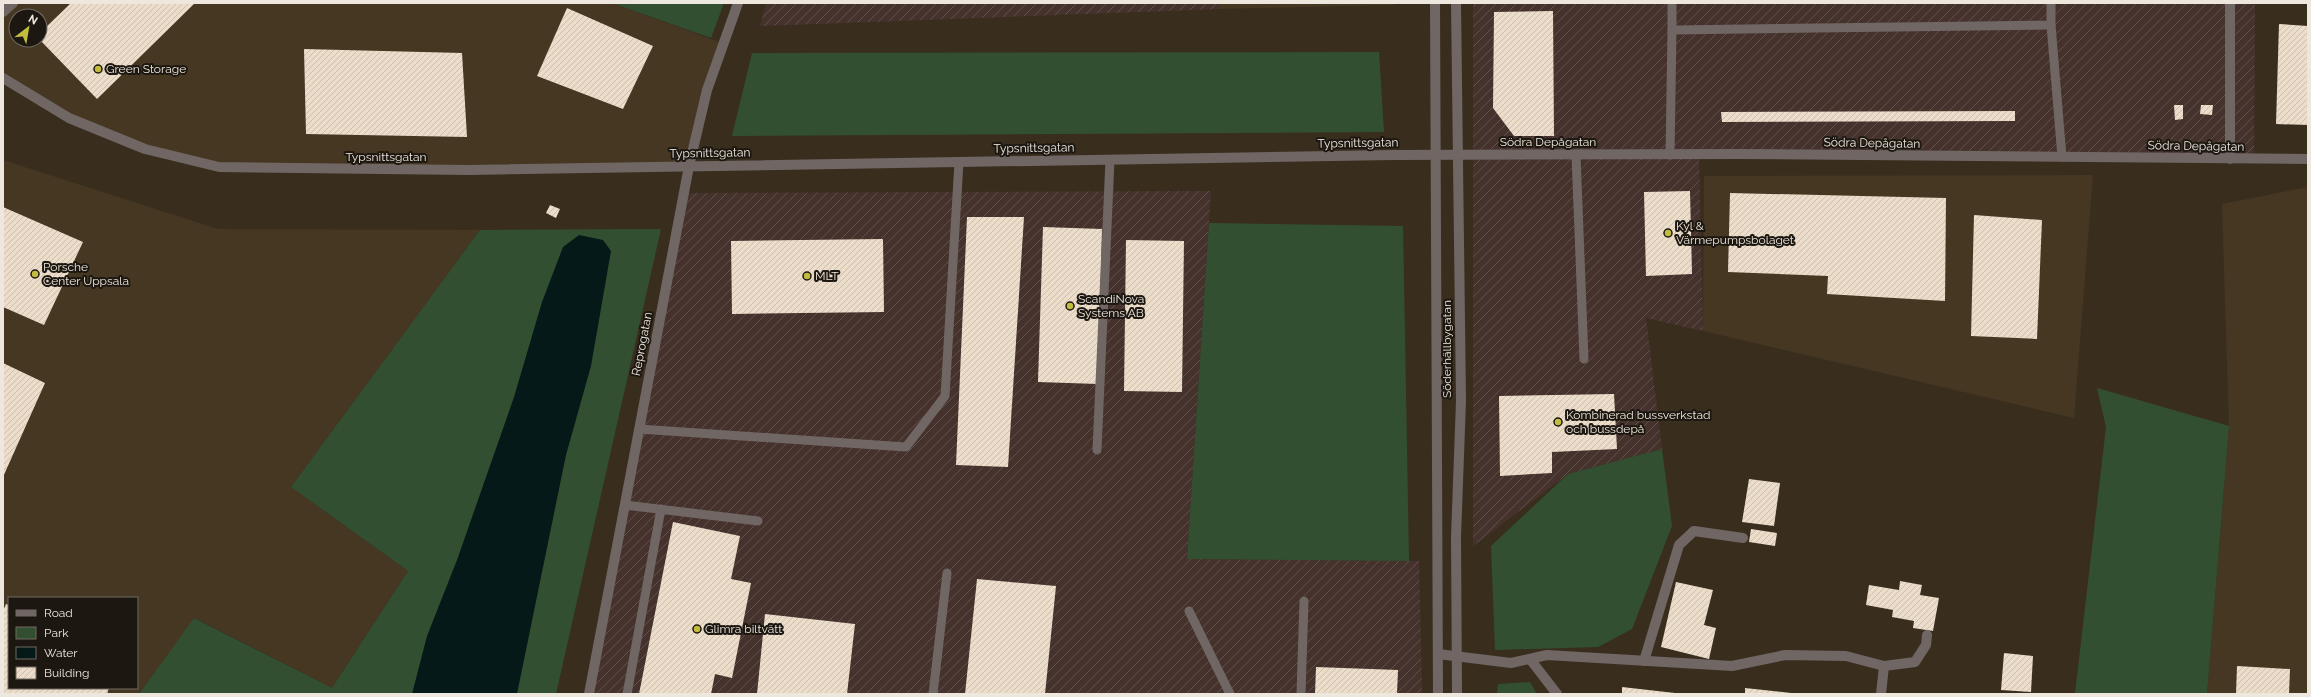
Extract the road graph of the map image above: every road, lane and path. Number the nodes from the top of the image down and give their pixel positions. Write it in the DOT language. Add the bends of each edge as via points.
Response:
graph roads {
  1 [pos="13,3"];
  2 [pos="738,3"];
  3 [pos="1435,3"];
  4 [pos="1456,3"];
  5 [pos="1672,3"];
  6 [pos="2051,3"];
  7 [pos="2230,3"];
  8 [pos="3,12"];
  9 [pos="2051,25"];
  10 [pos="1672,30"];
  11 [pos="3,78"];
  12 [pos="1437,155"];
  13 [pos="1459,155"];
  14 [pos="1576,155"];
  15 [pos="1670,155"];
  16 [pos="2062,158"];
  17 [pos="2230,159"];
  18 [pos="2308,159"];
  19 [pos="1110,160"];
  20 [pos="959,162"];
  21 [pos="689,166"];
  22 [pos="1584,359"];
  23 [pos="639,429"];
  24 [pos="1097,450"];
  25 [pos="625,504"];
  26 [pos="661,509"];
  27 [pos="758,521"];
  28 [pos="1743,538"];
  29 [pos="947,573"];
  30 [pos="1304,601"];
  31 [pos="1189,611"];
  32 [pos="1927,635"];
  33 [pos="1438,654"];
  34 [pos="1458,657"];
  35 [pos="1530,659"];
  36 [pos="1644,661"];
  37 [pos="1884,666"];
  38 [pos="590,694"];
  39 [pos="627,694"];
  40 [pos="932,694"];
  41 [pos="1230,694"];
  42 [pos="1301,694"];
  43 [pos="1438,694"];
  44 [pos="1457,694"];
  45 [pos="1557,694"];
  46 [pos="1881,694"];
  1 -- 8 [label="street"];
  2 -- 21 [label="street, Reprogatan" via="707,90"];
  3 -- 12 [label="street, Söderhällbygatan"];
  4 -- 13 [label="street, Söderhällbygatan"];
  5 -- 10 [label="lane"];
  6 -- 9 [label="lane"];
  7 -- 17 [label="street"];
  9 -- 10 [label="lane"];
  9 -- 16 [label="lane"];
  10 -- 15 [label="lane"];
  11 -- 21 [label="street, Typsnittsgatan" via="69,118 145,149 220,167 469,170"];
  12 -- 13 [label="street, Södra Depågatan"];
  12 -- 19 [label="street, Typsnittsgatan"];
  12 -- 33 [label="street, Söderhällbygatan"];
  13 -- 14 [label="street, Södra Depågatan"];
  13 -- 34 [label="street, Söderhällbygatan" via="1461,402 1456,537"];
  14 -- 15 [label="street, Södra Depågatan"];
  14 -- 22 [label="lane"];
  15 -- 16 [label="street, Södra Depågatan"];
  16 -- 17 [label="street, Södra Depågatan"];
  17 -- 18 [label="street, Södra Depågatan"];
  19 -- 20 [label="street, Typsnittsgatan"];
  19 -- 24 [label="lane"];
  20 -- 21 [label="street, Typsnittsgatan"];
  20 -- 23 [label="lane" via="945,396 906,447"];
  21 -- 23 [label="street, Reprogatan"];
  23 -- 25 [label="street, Reprogatan"];
  25 -- 26 [label="lane"];
  25 -- 38 [label="street, Reprogatan"];
  26 -- 27 [label="lane"];
  26 -- 39 [label="lane"];
  28 -- 36 [label="street" via="1694,531 1680,545"];
  29 -- 40 [label="lane"];
  30 -- 42 [label="lane"];
  31 -- 41 [label="lane"];
  32 -- 37 [label="street" via="1926,646 1915,662"];
  33 -- 34 [label="street"];
  33 -- 43 [label="street, Söderhällbygatan"];
  34 -- 35 [label="street" via="1511,663"];
  34 -- 44 [label="street, Söderhällbygatan"];
  35 -- 36 [label="street" via="1547,655"];
  35 -- 45 [label="street"];
  36 -- 37 [label="street" via="1732,666 1785,655 1846,656"];
  37 -- 46 [label="street"];
}
